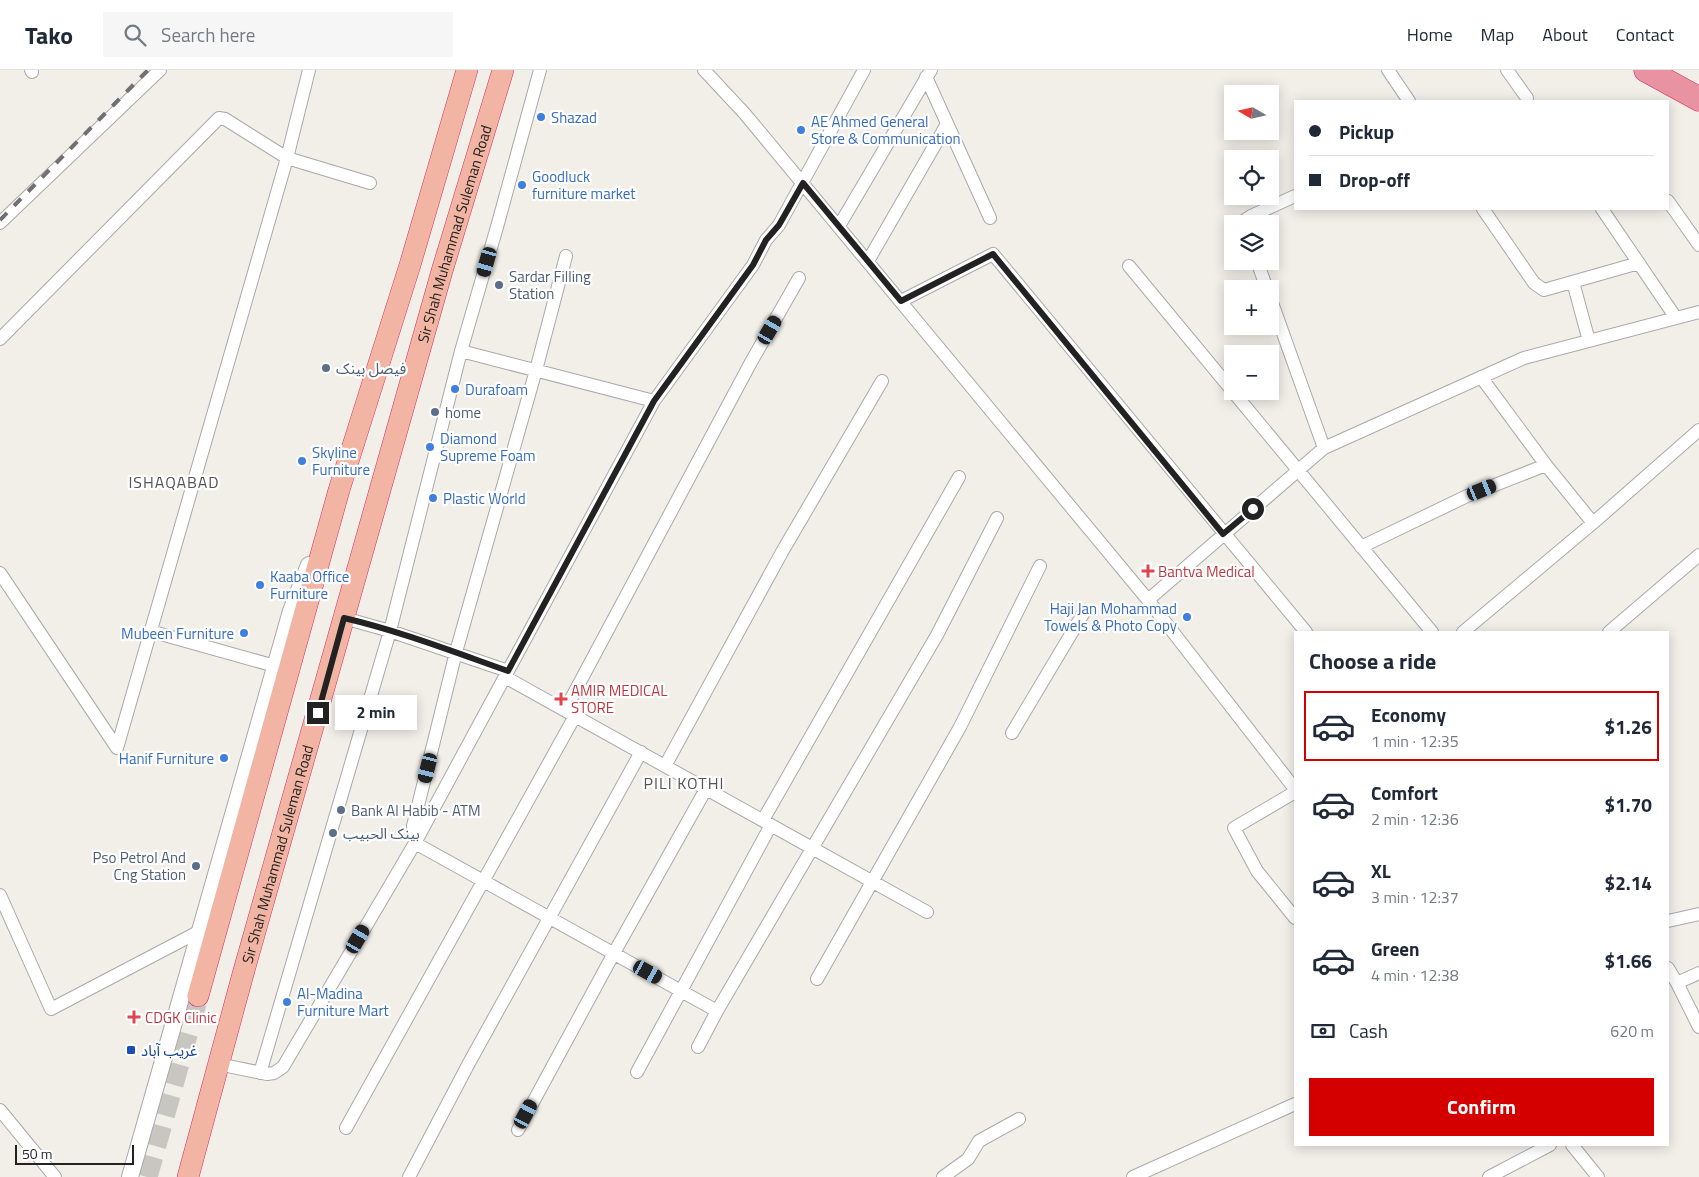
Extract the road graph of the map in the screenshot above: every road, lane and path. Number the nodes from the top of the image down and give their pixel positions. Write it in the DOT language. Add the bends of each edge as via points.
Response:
graph roads {
  1 [pos="160,70"];
  2 [pos="308,70"];
  3 [pos="467,70"];
  4 [pos="504,70"];
  5 [pos="540,70"];
  6 [pos="704,70"];
  7 [pos="864,70"];
  8 [pos="1388,70"];
  9 [pos="1507,70"];
  10 [pos="1646,70"];
  11 [pos="928,74"];
  12 [pos="1699,99"];
  13 [pos="1408,100"];
  14 [pos="1526,100"];
  15 [pos="947,124"];
  16 [pos="287,158"];
  17 [pos="370,182"];
  18 [pos="803,183"];
  19 [pos="1294,196"];
  20 [pos="1669,203"];
  21 [pos="1484,210"];
  22 [pos="1603,210"];
  23 [pos="1253,215"];
  24 [pos="990,218"];
  25 [pos="0,223"];
  26 [pos="839,226"];
  27 [pos="1699,245"];
  28 [pos="566,256"];
  29 [pos="868,261"];
  30 [pos="1639,263"];
  31 [pos="1129,266"];
  32 [pos="799,278"];
  33 [pos="1573,282"];
  34 [pos="901,301"];
  35 [pos="1697,316"];
  36 [pos="1676,318"];
  37 [pos="1279,322"];
  38 [pos="0,339"];
  39 [pos="1589,340"];
  40 [pos="461,351"];
  41 [pos="536,370"];
  42 [pos="1481,377"];
  43 [pos="882,381"];
  44 [pos="654,401"];
  45 [pos="1699,430"];
  46 [pos="1324,448"];
  47 [pos="1546,465"];
  48 [pos="1298,471"];
  49 [pos="959,477"];
  50 [pos="339,490"];
  51 [pos="997,518"];
  52 [pos="1593,523"];
  53 [pos="1223,534"];
  54 [pos="1361,546"];
  55 [pos="1699,554"];
  56 [pos="1040,566"];
  57 [pos="0,573"];
  58 [pos="1148,600"];
  59 [pos="1083,614"];
  60 [pos="344,618"];
  61 [pos="1479,628"];
  62 [pos="150,631"];
  63 [pos="390,631"];
  64 [pos="1305,631"];
  65 [pos="1431,631"];
  66 [pos="1610,631"];
  67 [pos="456,652"];
  68 [pos="276,666"];
  69 [pos="506,674"];
  70 [pos="570,713"];
  71 [pos="1012,733"];
  72 [pos="641,752"];
  73 [pos="665,766"];
  74 [pos="1294,788"];
  75 [pos="706,789"];
  76 [pos="1294,793"];
  77 [pos="767,823"];
  78 [pos="415,843"];
  79 [pos="813,848"];
  80 [pos="484,881"];
  81 [pos="872,882"];
  82 [pos="0,895"];
  83 [pos="927,912"];
  84 [pos="1699,914"];
  85 [pos="1294,917"];
  86 [pos="550,918"];
  87 [pos="1669,921"];
  88 [pos="200,931"];
  89 [pos="614,953"];
  90 [pos="1669,970"];
  91 [pos="1699,973"];
  92 [pos="816,978"];
  93 [pos="1677,982"];
  94 [pos="681,990"];
  95 [pos="198,996"];
  96 [pos="717,1010"];
  97 [pos="1698,1022"];
  98 [pos="698,1047"];
  99 [pos="218,1064"];
  100 [pos="637,1072"];
  101 [pos="260,1073"];
  102 [pos="1294,1104"];
  103 [pos="0,1110"];
  104 [pos="1019,1118"];
  105 [pos="346,1128"];
  106 [pos="518,1130"];
  107 [pos="1548,1146"];
  108 [pos="1573,1146"];
  109 [pos="55,1177"];
  110 [pos="130,1177"];
  111 [pos="188,1177"];
  112 [pos="409,1177"];
  113 [pos="943,1177"];
  114 [pos="1133,1177"];
  115 [pos="1489,1177"];
  116 [pos="1598,1177"];
  1 -- 25 [label="street"];
  2 -- 16 [label="street"];
  3 -- 50 [label="highway"];
  4 -- 60 [label="highway, Sir Shah Muhammad Suleman Road" via="442,270"];
  5 -- 40 [label="street"];
  6 -- 18 [label="street"];
  7 -- 18 [label="street"];
  8 -- 13 [label="street"];
  9 -- 14 [label="street"];
  10 -- 12 [label="highway"];
  11 -- 15 [label="street"];
  11 -- 26 [label="street"];
  15 -- 24 [label="street"];
  15 -- 29 [label="street"];
  16 -- 17 [label="street"];
  16 -- 38 [label="street" via="219,118"];
  16 -- 62 [label="street"];
  18 -- 26 [label="street"];
  18 -- 44 [label="street" via="753,265"];
  19 -- 23 [label="street"];
  20 -- 27 [label="street"];
  21 -- 33 [label="street" via="1534,283 1544,290"];
  22 -- 30 [label="street"];
  26 -- 29 [label="street"];
  28 -- 41 [label="street"];
  29 -- 34 [label="street"];
  30 -- 33 [label="street"];
  30 -- 36 [label="street"];
  31 -- 48 [label="street"];
  32 -- 70 [label="street" via="750,364"];
  33 -- 39 [label="street"];
  34 -- 53 [label="street" via="993,254"];
  34 -- 58 [label="street"];
  35 -- 36 [label="street"];
  36 -- 39 [label="street"];
  37 -- 46 [label="street"];
  39 -- 42 [label="street" via="1524,358"];
  40 -- 41 [label="street"];
  40 -- 63 [label="street"];
  41 -- 44 [label="street"];
  41 -- 67 [label="street"];
  42 -- 46 [label="street"];
  42 -- 47 [label="street"];
  43 -- 73 [label="street" via="782,552"];
  44 -- 69 [label="street"];
  45 -- 52 [label="street"];
  46 -- 48 [label="street"];
  47 -- 52 [label="street"];
  47 -- 54 [label="street" via="1467,496"];
  48 -- 53 [label="street"];
  48 -- 54 [label="street"];
  49 -- 77 [label="street"];
  50 -- 68 [label="street" via="292,611"];
  50 -- 95 [label="highway"];
  51 -- 79 [label="street" via="937,635"];
  52 -- 61 [label="street"];
  53 -- 58 [label="street"];
  53 -- 64 [label="street"];
  54 -- 65 [label="street"];
  55 -- 66 [label="street"];
  56 -- 81 [label="street" via="960,727"];
  57 -- 62 [label="street" via="117,748"];
  58 -- 74 [label="street"];
  59 -- 71 [label="street"];
  60 -- 63 [label="street"];
  60 -- 99 [label="highway, Sir Shah Muhammad Suleman Road"];
  62 -- 68 [label="street"];
  63 -- 67 [label="street"];
  63 -- 101 [label="street"];
  67 -- 69 [label="street"];
  67 -- 78 [label="street" via="413,826"];
  68 -- 88 [label="street"];
  69 -- 70 [label="street"];
  69 -- 78 [label="street"];
  70 -- 72 [label="street"];
  70 -- 80 [label="street"];
  72 -- 73 [label="street"];
  72 -- 86 [label="street"];
  73 -- 75 [label="street"];
  75 -- 77 [label="street"];
  75 -- 89 [label="street"];
  76 -- 85 [label="street" via="1234,828 1257,871"];
  77 -- 79 [label="street"];
  77 -- 94 [label="street"];
  78 -- 80 [label="street"];
  78 -- 101 [label="street" via="283,1067 274,1073"];
  79 -- 81 [label="street"];
  79 -- 96 [label="street"];
  80 -- 86 [label="street"];
  80 -- 105 [label="street"];
  81 -- 83 [label="street"];
  81 -- 92 [label="street"];
  82 -- 88 [label="street" via="51,1009"];
  84 -- 87 [label="street"];
  86 -- 89 [label="street"];
  86 -- 112 [label="street"];
  88 -- 110 [label="street"];
  89 -- 94 [label="street"];
  89 -- 106 [label="street"];
  90 -- 93 [label="street"];
  91 -- 93 [label="street"];
  93 -- 97 [label="street"];
  94 -- 96 [label="street"];
  94 -- 100 [label="street"];
  96 -- 98 [label="street"];
  99 -- 101 [label="street"];
  99 -- 111 [label="highway, Sir Shah Muhammad Suleman Road"];
  102 -- 114 [label="street"];
  103 -- 109 [label="street"];
  104 -- 113 [label="street" via="978,1141 968,1159"];
  107 -- 115 [label="street"];
  108 -- 116 [label="street"];
}
